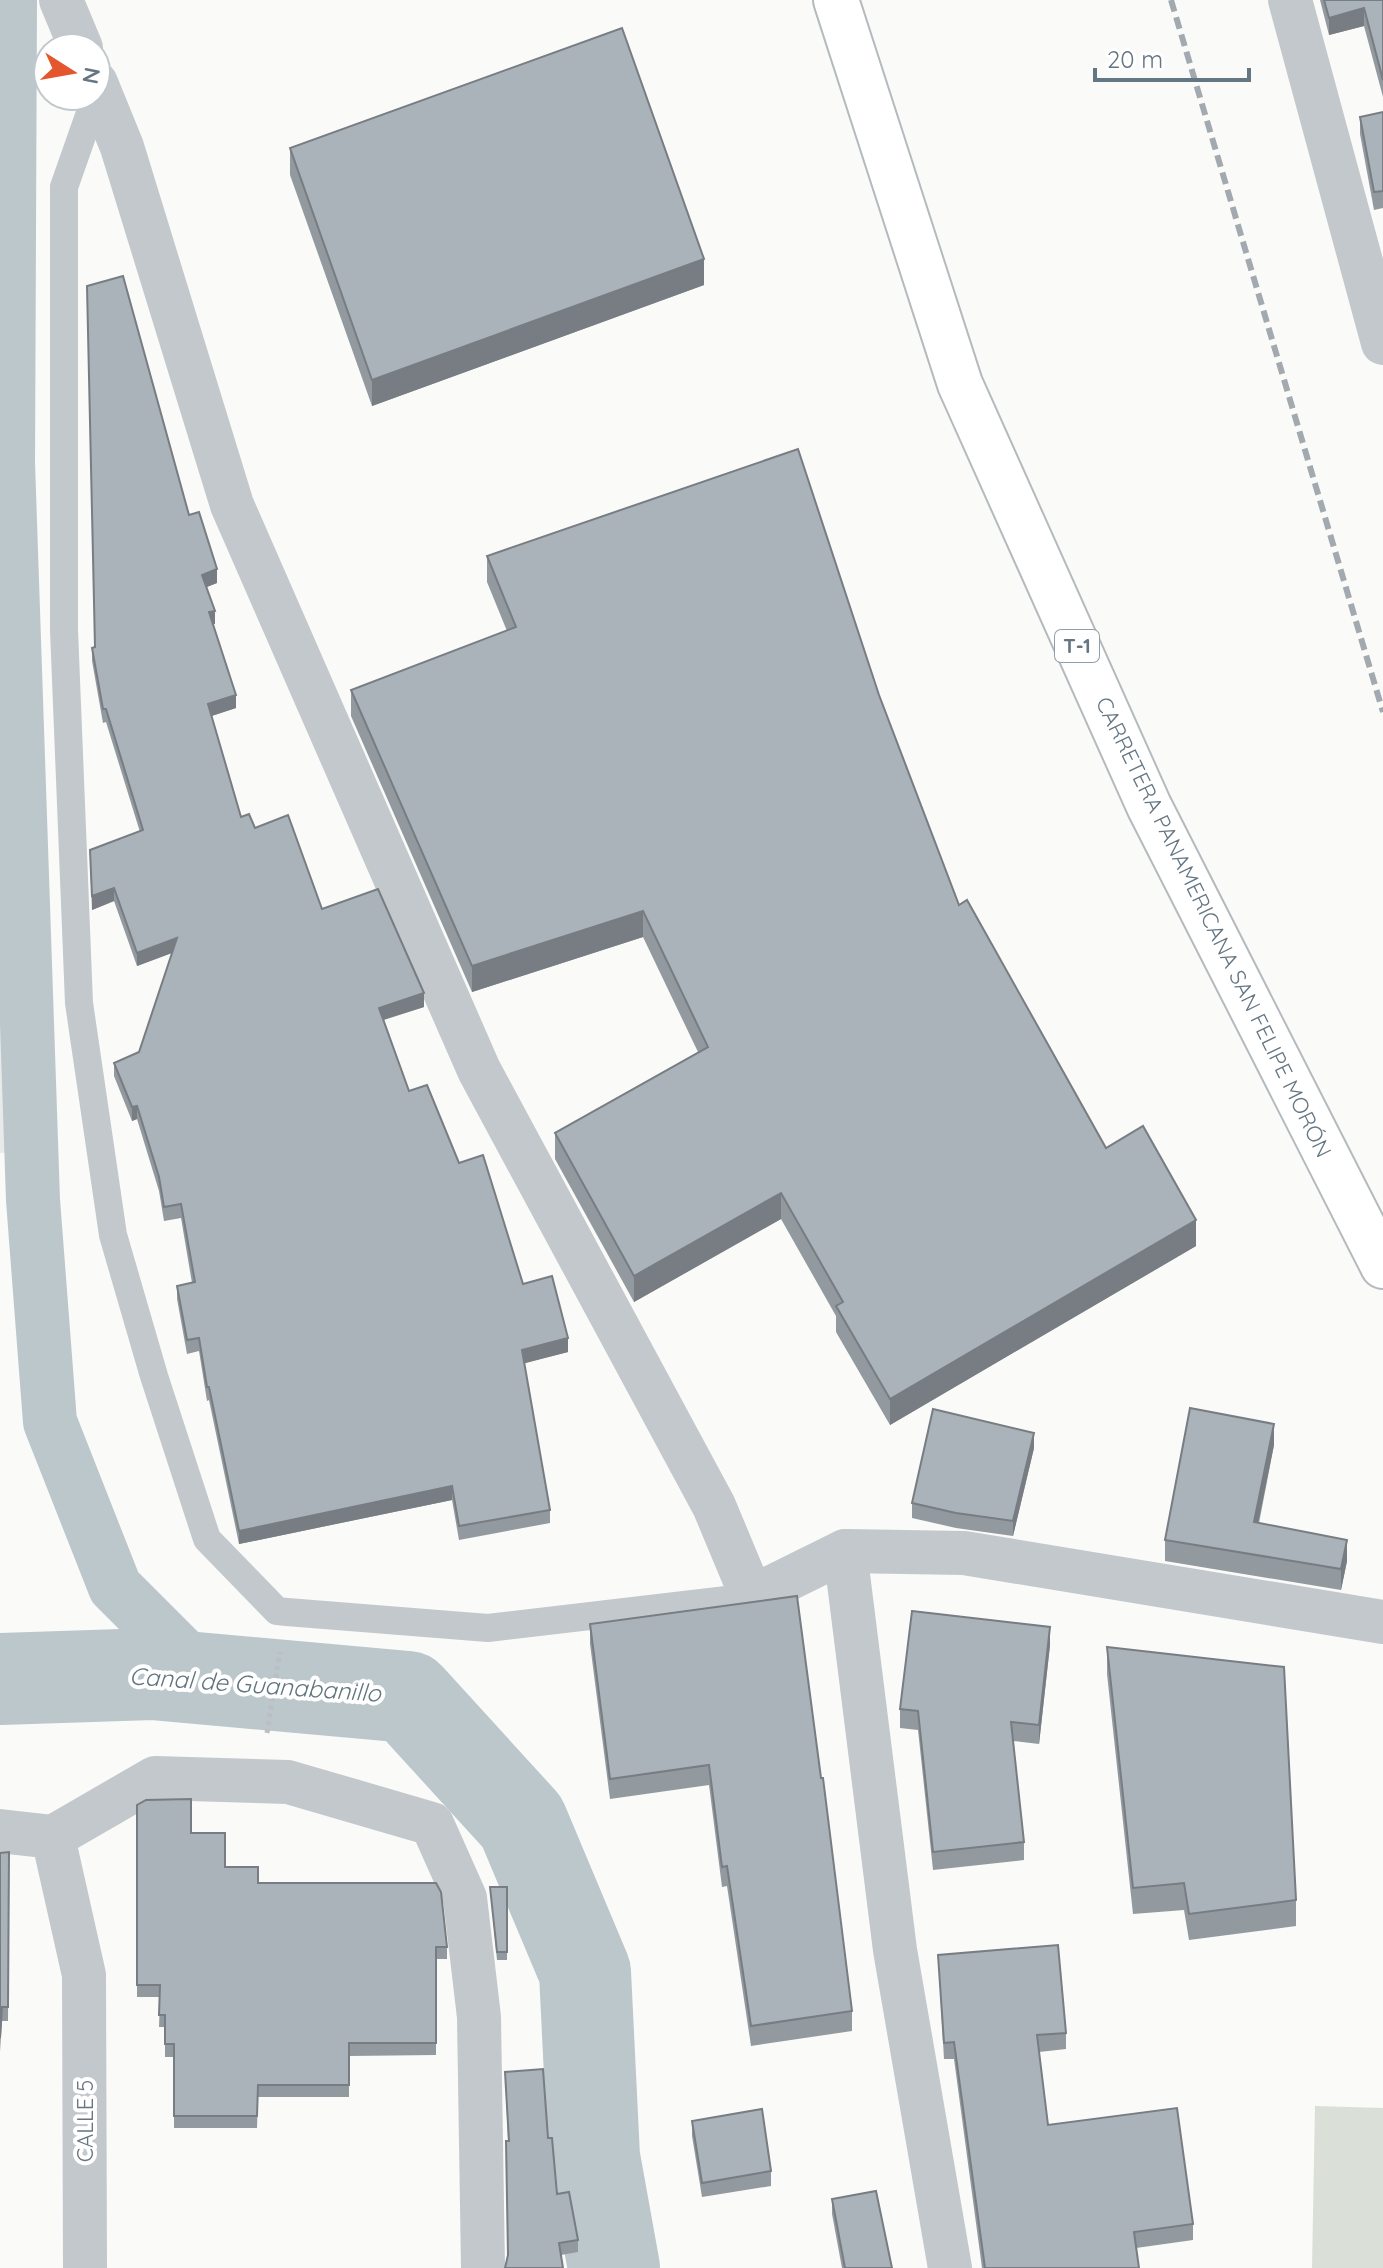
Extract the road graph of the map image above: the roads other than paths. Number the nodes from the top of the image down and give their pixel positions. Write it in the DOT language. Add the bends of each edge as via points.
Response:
graph roads {
  1 [pos="61,0"];
  2 [pos="836,0"];
  3 [pos="1290,0"];
  4 [pos="74,32"];
  5 [pos="89,112"];
  6 [pos="106,112"];
  7 [pos="1383,343"];
  8 [pos="1383,1266"];
  9 [pos="845,1551"];
  10 [pos="752,1597"];
  11 [pos="1383,1622"];
  12 [pos="0,1831"];
  13 [pos="53,1837"];
  14 [pos="85,2268"];
  15 [pos="483,2268"];
  16 [pos="950,2268"];
  1 -- 4 [label="street"];
  2 -- 8 [label="main road, CARRETERA PANAMERICANA SAN FELIPE MORÓN / T-1" via="960,384 1149,806"];
  3 -- 7 [label="street"];
  5 -- 10 [label="lane" via="64,187 64,630 79,1003 113,1235 207,1539 277,1611 488,1628"];
  6 -- 10 [label="street" via="122,147 232,505 479,1070 714,1506"];
  9 -- 10 [label="street"];
  9 -- 11 [label="street" via="964,1553"];
  9 -- 16 [label="street" via="895,1950"];
  12 -- 13 [label="street"];
  13 -- 14 [label="street, CALLE 5" via="84,1975"];
  13 -- 15 [label="street" via="155,1778 288,1782 432,1824 465,1898 479,2017"];
}
